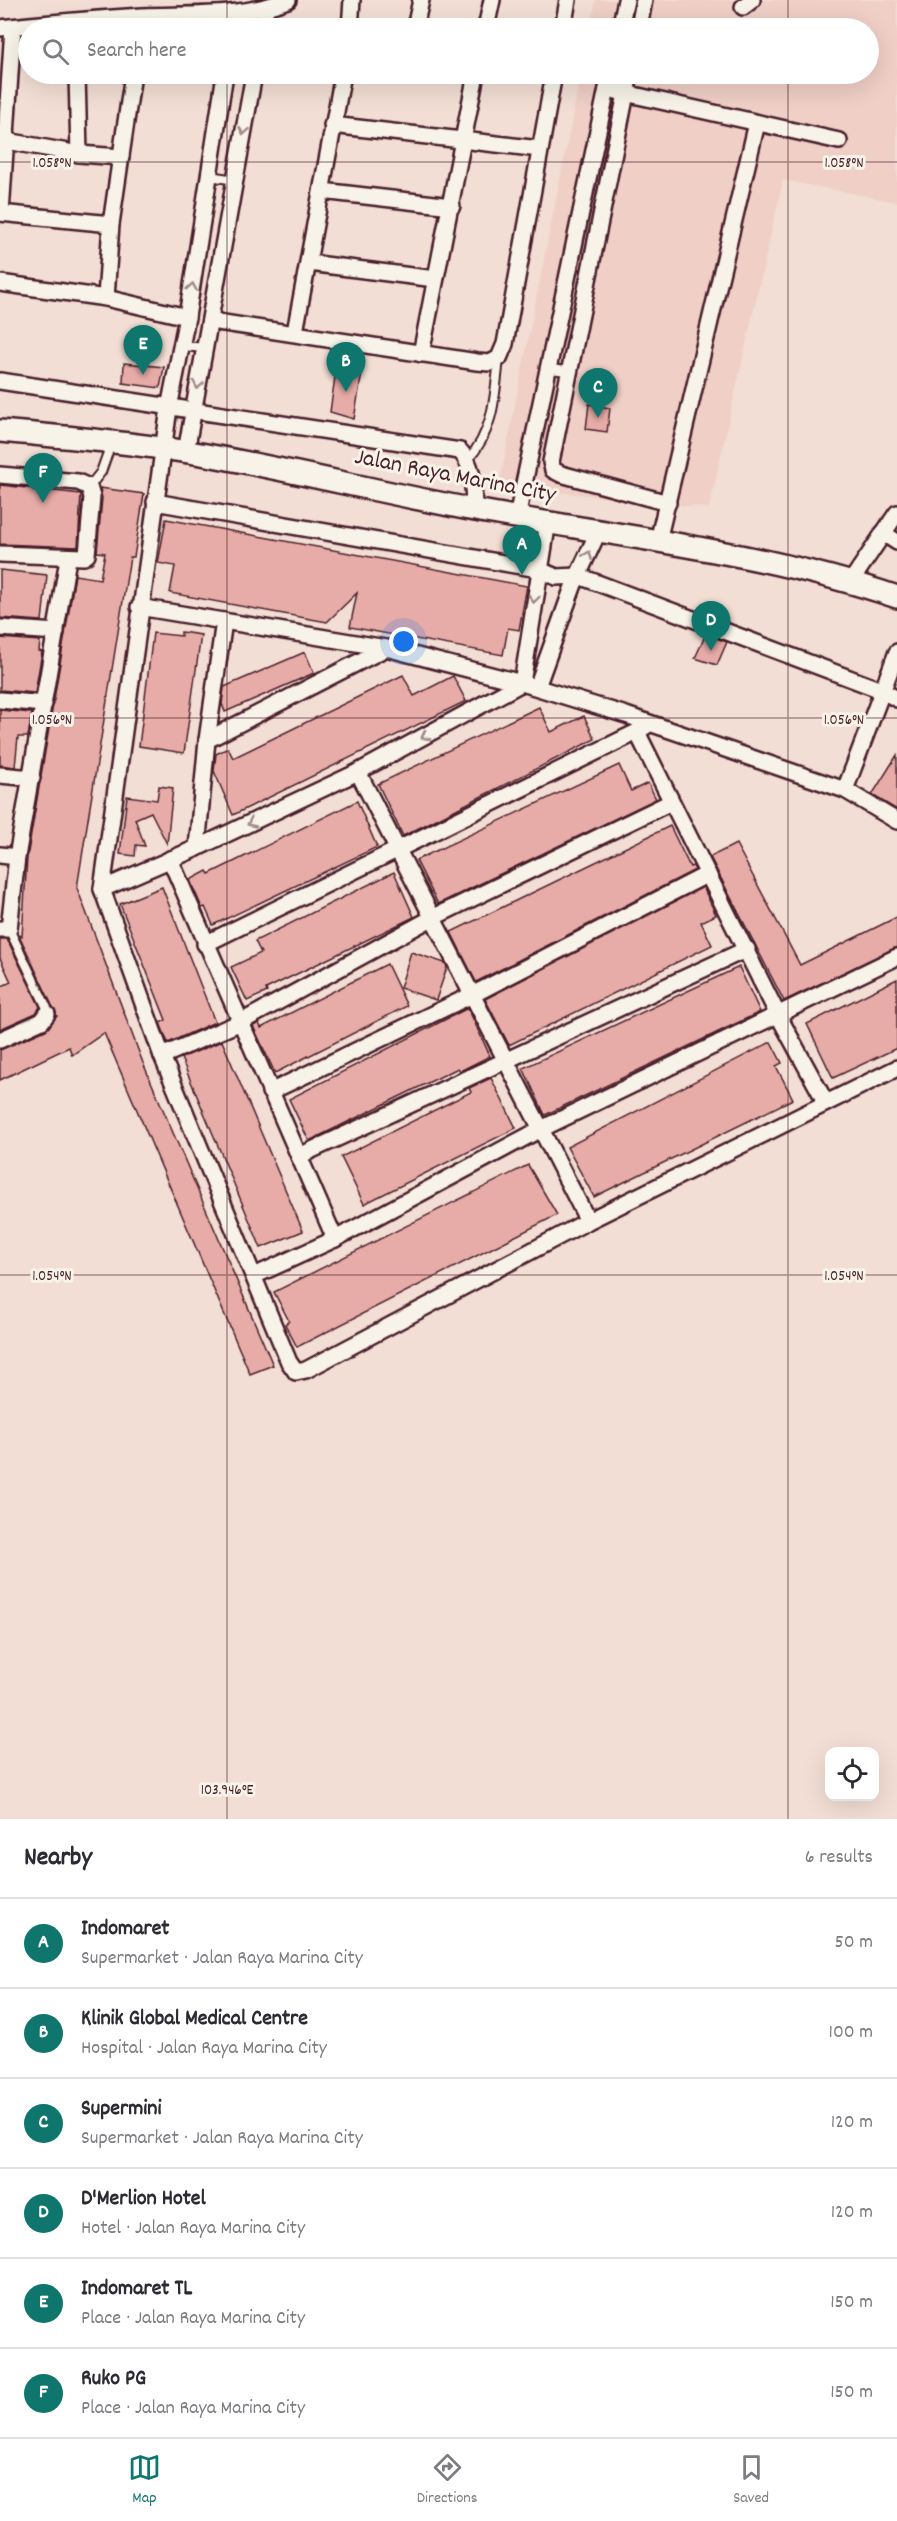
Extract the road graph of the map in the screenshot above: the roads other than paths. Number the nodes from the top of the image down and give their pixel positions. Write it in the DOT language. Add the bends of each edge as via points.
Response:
graph roads {
  1 [pos="288,0"];
  2 [pos="352,0"];
  3 [pos="421,0"];
  4 [pos="492,0"];
  5 [pos="568,0"];
  6 [pos="626,0"];
  7 [pos="644,0"];
  8 [pos="266,8"];
  9 [pos="241,18"];
  10 [pos="264,18"];
  11 [pos="351,18"];
  12 [pos="417,18"];
  13 [pos="488,18"];
  14 [pos="565,18"];
  15 [pos="622,18"];
  16 [pos="641,18"];
  17 [pos="6,27"];
  18 [pos="77,84"];
  19 [pos="132,84"];
  20 [pos="223,84"];
  21 [pos="252,84"];
  22 [pos="341,84"];
  23 [pos="474,84"];
  24 [pos="552,84"];
  25 [pos="608,84"];
  26 [pos="628,84"];
  27 [pos="607,89"];
  28 [pos="626,93"];
  29 [pos="757,123"];
  30 [pos="332,125"];
  31 [pos="464,140"];
  32 [pos="7,141"];
  33 [pos="839,141"];
  34 [pos="540,149"];
  35 [pos="79,154"];
  36 [pos="121,157"];
  37 [pos="209,176"];
  38 [pos="236,180"];
  39 [pos="322,191"];
  40 [pos="452,206"];
  41 [pos="1,213"];
  42 [pos="111,224"];
  43 [pos="578,224"];
  44 [pos="599,227"];
  45 [pos="309,263"];
  46 [pos="435,279"];
  47 [pos="0,283"];
  48 [pos="106,298"];
  49 [pos="187,317"];
  50 [pos="211,321"];
  51 [pos="295,332"];
  52 [pos="182,346"];
  53 [pos="206,348"];
  54 [pos="422,354"];
  55 [pos="499,358"];
  56 [pos="547,369"];
  57 [pos="570,371"];
  58 [pos="0,381"];
  59 [pos="169,408"];
  60 [pos="194,410"];
  61 [pos="0,431"];
  62 [pos="112,442"];
  63 [pos="164,448"];
  64 [pos="186,452"];
  65 [pos="468,459"];
  66 [pos="0,475"];
  67 [pos="89,487"];
  68 [pos="155,502"];
  69 [pos="668,504"];
  70 [pos="474,510"];
  71 [pos="897,513"];
  72 [pos="517,517"];
  73 [pos="548,521"];
  74 [pos="599,530"];
  75 [pos="883,533"];
  76 [pos="658,540"];
  77 [pos="897,542"];
  78 [pos="0,554"];
  79 [pos="68,559"];
  80 [pos="538,569"];
  81 [pos="579,576"];
  82 [pos="850,582"];
  83 [pos="897,597"];
  84 [pos="139,607"];
  85 [pos="224,621"];
  86 [pos="0,628"];
  87 [pos="56,632"];
  88 [pos="386,648"];
  89 [pos="897,652"];
  90 [pos="522,683"];
  91 [pos="537,687"];
  92 [pos="881,690"];
  93 [pos="897,699"];
  94 [pos="0,700"];
  95 [pos="44,704"];
  96 [pos="643,728"];
  97 [pos="207,740"];
  98 [pos="358,772"];
  99 [pos="0,775"];
  100 [pos="32,778"];
  101 [pos="845,790"];
  102 [pos="671,801"];
  103 [pos="897,821"];
  104 [pos="197,848"];
  105 [pos="397,850"];
  106 [pos="0,855"];
  107 [pos="17,857"];
  108 [pos="170,859"];
  109 [pos="708,874"];
  110 [pos="102,889"];
  111 [pos="432,918"];
  112 [pos="4,929"];
  113 [pos="205,944"];
  114 [pos="747,949"];
  115 [pos="897,957"];
  116 [pos="472,995"];
  117 [pos="47,1014"];
  118 [pos="778,1015"];
  119 [pos="241,1022"];
  120 [pos="0,1040"];
  121 [pos="162,1056"];
  122 [pos="505,1060"];
  123 [pos="897,1068"];
  124 [pos="270,1092"];
  125 [pos="826,1102"];
  126 [pos="541,1129"];
  127 [pos="299,1156"];
  128 [pos="588,1221"];
  129 [pos="336,1239"];
  130 [pos="254,1276"];
  1 -- 8 [label="street"];
  2 -- 11 [label="street"];
  3 -- 12 [label="street"];
  4 -- 13 [label="street"];
  5 -- 14 [label="street"];
  6 -- 15 [label="street"];
  7 -- 16 [label="street"];
  8 -- 9 [label="street"];
  8 -- 10 [label="street"];
  17 -- 32 [label="street"];
  18 -- 35 [label="street"];
  19 -- 36 [label="street"];
  20 -- 37 [label="street"];
  21 -- 38 [label="street, one-way"];
  22 -- 30 [label="street"];
  23 -- 31 [label="street"];
  24 -- 34 [label="street"];
  25 -- 27 [label="street"];
  26 -- 28 [label="street"];
  27 -- 28 [label="street"];
  27 -- 43 [label="street"];
  28 -- 29 [label="street"];
  28 -- 44 [label="street"];
  29 -- 33 [label="street"];
  29 -- 69 [label="street"];
  30 -- 31 [label="street"];
  30 -- 39 [label="street"];
  31 -- 34 [label="street"];
  31 -- 40 [label="street"];
  32 -- 35 [label="street"];
  32 -- 41 [label="street"];
  34 -- 55 [label="street" via="505,344"];
  35 -- 36 [label="street"];
  36 -- 42 [label="street"];
  37 -- 38 [label="lane"];
  49 -- 37 [label="street, one-way"];
  38 -- 50 [label="street"];
  39 -- 40 [label="street"];
  39 -- 45 [label="street"];
  40 -- 46 [label="street"];
  41 -- 42 [label="street"];
  42 -- 48 [label="street"];
  43 -- 44 [label="lane"];
  43 -- 56 [label="street"];
  44 -- 57 [label="street"];
  45 -- 46 [label="street"];
  45 -- 51 [label="street"];
  46 -- 54 [label="street"];
  47 -- 48 [label="street"];
  48 -- 49 [label="street"];
  49 -- 52 [label="street"];
  50 -- 51 [label="street"];
  50 -- 53 [label="street"];
  51 -- 54 [label="street"];
  52 -- 53 [label="lane"];
  52 -- 59 [label="street"];
  53 -- 60 [label="street, one-way"];
  54 -- 55 [label="street" via="490,363"];
  55 -- 65 [label="lane" via="492,414 479,448"];
  56 -- 57 [label="lane"];
  56 -- 72 [label="street"];
  57 -- 69 [label="street" via="551,462 553,470"];
  58 -- 59 [label="street"];
  59 -- 60 [label="street"];
  59 -- 63 [label="street"];
  60 -- 64 [label="street"];
  60 -- 65 [label="street" via="460,451"];
  61 -- 62 [label="main road, Jalan Raya Marina City"];
  62 -- 63 [label="main road, Jalan Raya Marina City"];
  62 -- 67 [label="lane" via="101,472"];
  63 -- 64 [label="main road, Jalan Raya Marina City"];
  63 -- 68 [label="street"];
  64 -- 70 [label="main road, Jalan Raya Marina City"];
  65 -- 70 [label="street"];
  66 -- 67 [label="street" via="78,482"];
  67 -- 79 [label="street" via="92,497 87,555"];
  68 -- 80 [label="street"];
  68 -- 84 [label="street"];
  69 -- 76 [label="street"];
  70 -- 72 [label="main road, Jalan Raya Marina City"];
  71 -- 75 [label="street"];
  72 -- 73 [label="main road, Jalan Raya Marina City"];
  73 -- 74 [label="main road, Jalan Raya Marina City"];
  73 -- 80 [label="street"];
  74 -- 76 [label="main road, Jalan Raya Marina City"];
  81 -- 74 [label="street, one-way"];
  75 -- 77 [label="street"];
  75 -- 82 [label="street"];
  76 -- 82 [label="main road, Jalan Raya Marina City"];
  78 -- 79 [label="street"];
  79 -- 87 [label="street"];
  80 -- 81 [label="street" via="556,577"];
  80 -- 90 [label="street, one-way"];
  81 -- 91 [label="street"];
  81 -- 92 [label="street"];
  82 -- 83 [label="main road, Jalan Raya Marina City"];
  84 -- 85 [label="street"];
  84 -- 110 [label="street"];
  85 -- 88 [label="street"];
  85 -- 97 [label="street"];
  86 -- 87 [label="street"];
  87 -- 95 [label="street"];
  88 -- 90 [label="street"];
  88 -- 97 [label="street"];
  89 -- 92 [label="street"];
  90 -- 91 [label="street"];
  90 -- 98 [label="street, one-way"];
  91 -- 96 [label="street"];
  92 -- 93 [label="street"];
  92 -- 101 [label="street"];
  94 -- 95 [label="street"];
  95 -- 100 [label="street"];
  96 -- 101 [label="street"];
  96 -- 102 [label="street"];
  96 -- 105 [label="street"];
  97 -- 104 [label="street"];
  98 -- 104 [label="street, one-way"];
  98 -- 105 [label="street"];
  99 -- 100 [label="street"];
  100 -- 107 [label="street"];
  101 -- 103 [label="street"];
  102 -- 109 [label="street"];
  102 -- 111 [label="street"];
  104 -- 108 [label="street"];
  105 -- 111 [label="street"];
  105 -- 113 [label="street"];
  106 -- 107 [label="street"];
  107 -- 112 [label="street"];
  108 -- 110 [label="street"];
  108 -- 113 [label="street"];
  109 -- 114 [label="street"];
  109 -- 116 [label="street"];
  110 -- 121 [label="street"];
  111 -- 116 [label="street"];
  111 -- 119 [label="street"];
  112 -- 117 [label="lane"];
  113 -- 119 [label="street"];
  114 -- 118 [label="street"];
  114 -- 122 [label="street"];
  115 -- 118 [label="street"];
  116 -- 122 [label="street"];
  116 -- 124 [label="street"];
  117 -- 120 [label="street" via="42,1021"];
  118 -- 125 [label="street"];
  118 -- 126 [label="street"];
  119 -- 121 [label="street"];
  119 -- 124 [label="street"];
  121 -- 130 [label="street"];
  122 -- 126 [label="street"];
  122 -- 127 [label="street"];
  123 -- 125 [label="street"];
  124 -- 127 [label="street"];
  125 -- 128 [label="street"];
  126 -- 128 [label="street"];
  126 -- 129 [label="street"];
  127 -- 129 [label="street"];
  128 -- 130 [label="street" via="300,1372 289,1362"];
  129 -- 130 [label="street"];
}
